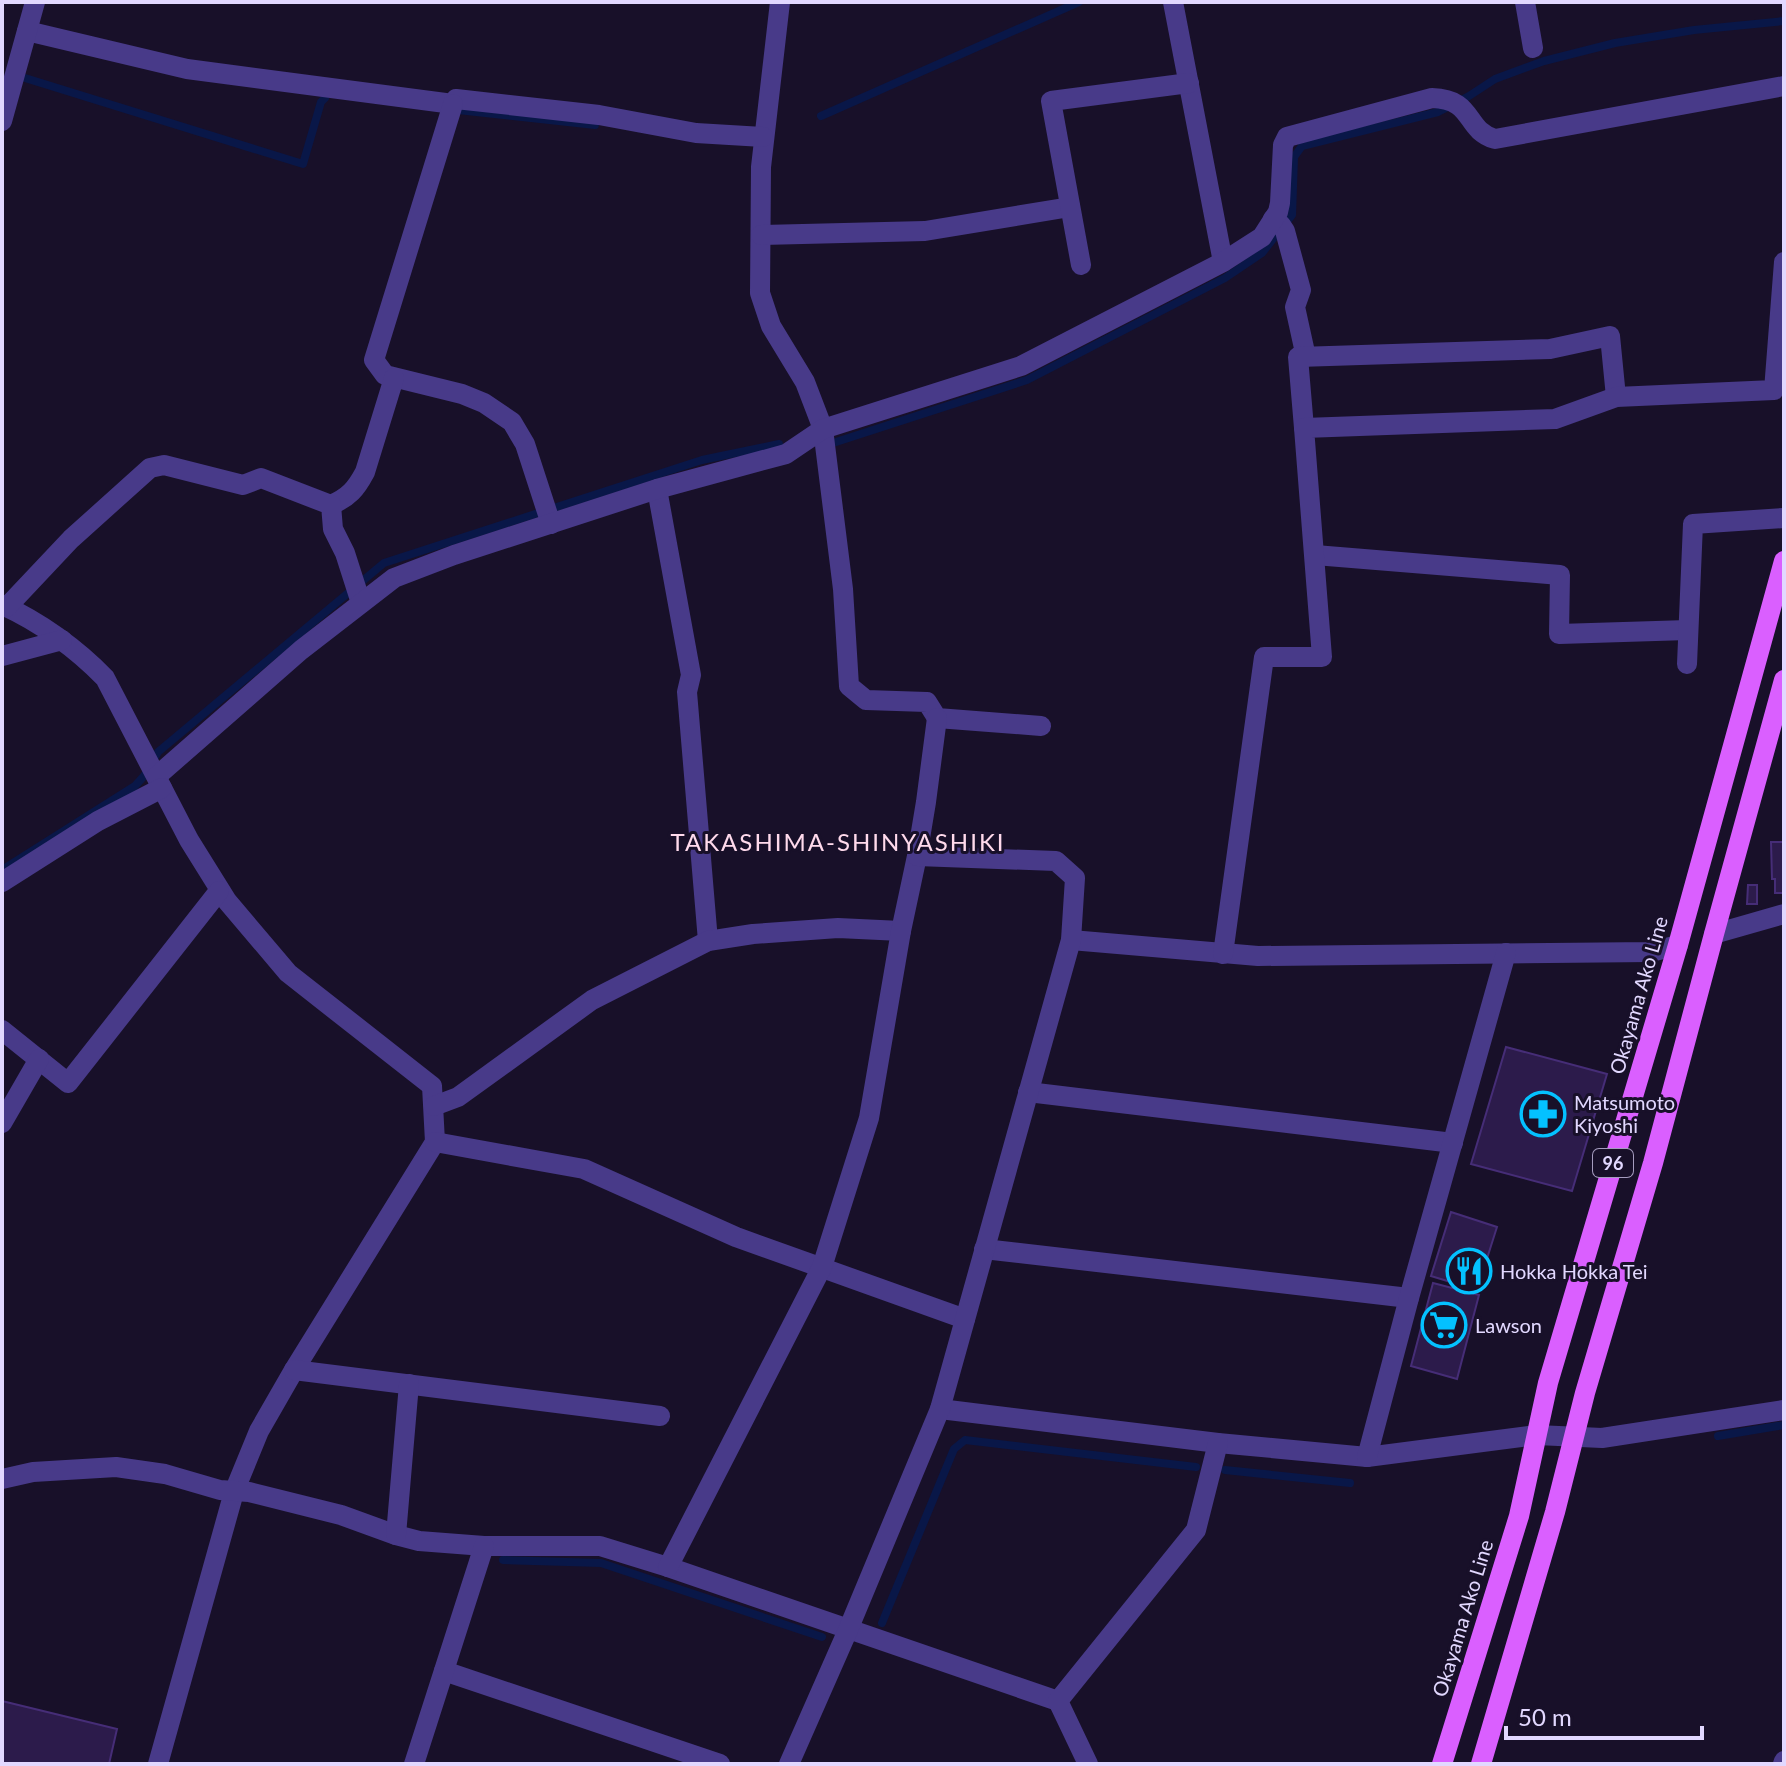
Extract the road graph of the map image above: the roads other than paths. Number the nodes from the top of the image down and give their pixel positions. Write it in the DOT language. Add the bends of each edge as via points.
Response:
graph roads {
  1 [pos="35,2"];
  2 [pos="780,2"];
  3 [pos="1173,2"];
  4 [pos="1525,2"];
  5 [pos="27,31"];
  6 [pos="1533,48"];
  7 [pos="1189,83"];
  8 [pos="1784,86"];
  9 [pos="453,104"];
  10 [pos="2,121"];
  11 [pos="763,137"];
  12 [pos="1070,207"];
  13 [pos="1280,225"];
  14 [pos="761,235"];
  15 [pos="1223,262"];
  16 [pos="1784,262"];
  17 [pos="1081,265"];
  18 [pos="1306,357"];
  19 [pos="394,378"];
  20 [pos="1616,397"];
  21 [pos="1304,428"];
  22 [pos="823,429"];
  23 [pos="657,489"];
  24 [pos="331,505"];
  25 [pos="548,515"];
  26 [pos="1784,518"];
  27 [pos="1315,555"];
  28 [pos="1784,561"];
  29 [pos="358,593"];
  30 [pos="5,606"];
  31 [pos="1688,630"];
  32 [pos="62,640"];
  33 [pos="2,656"];
  34 [pos="1687,664"];
  35 [pos="1784,680"];
  36 [pos="937,718"];
  37 [pos="1041,726"];
  38 [pos="155,773"];
  39 [pos="917,856"];
  40 [pos="2,882"];
  41 [pos="219,891"];
  42 [pos="1784,914"];
  43 [pos="901,931"];
  44 [pos="1714,934"];
  45 [pos="1071,940"];
  46 [pos="708,941"];
  47 [pos="1678,945"];
  48 [pos="1506,953"];
  49 [pos="1223,954"];
  50 [pos="2,1030"];
  51 [pos="39,1059"];
  52 [pos="1028,1092"];
  53 [pos="434,1106"];
  54 [pos="2,1123"];
  55 [pos="435,1142"];
  56 [pos="1453,1143"];
  57 [pos="984,1249"];
  58 [pos="822,1267"];
  59 [pos="1409,1298"];
  60 [pos="965,1319"];
  61 [pos="294,1370"];
  62 [pos="409,1384"];
  63 [pos="940,1409"];
  64 [pos="1784,1410"];
  65 [pos="660,1416"];
  66 [pos="1537,1435"];
  67 [pos="1574,1437"];
  68 [pos="1218,1443"];
  69 [pos="1367,1457"];
  70 [pos="2,1479"];
  71 [pos="234,1492"];
  72 [pos="396,1535"];
  73 [pos="484,1546"];
  74 [pos="668,1567"];
  75 [pos="848,1630"];
  76 [pos="444,1671"];
  77 [pos="1058,1701"];
  78 [pos="158,1764"];
  79 [pos="414,1764"];
  80 [pos="720,1764"];
  81 [pos="789,1764"];
  82 [pos="1088,1764"];
  83 [pos="1442,1764"];
  84 [pos="1481,1764"];
  1 -- 5 [label="street"];
  2 -- 11 [label="street"];
  3 -- 7 [label="street"];
  4 -- 6 [label="street"];
  5 -- 9 [label="street" via="187,69"];
  5 -- 10 [label="street"];
  7 -- 12 [label="street" via="1051,101"];
  7 -- 15 [label="street"];
  8 -- 13 [label="street" via="1495,139 1486,137 1455,103 1432,98 1287,137"];
  9 -- 11 [label="street" via="456,99 599,115 696,133"];
  9 -- 19 [label="street" via="374,360"];
  11 -- 14 [label="street"];
  12 -- 14 [label="street" via="925,231"];
  12 -- 17 [label="street"];
  13 -- 15 [label="street"];
  13 -- 18 [label="street" via="1301,290 1295,307"];
  14 -- 22 [label="street" via="760,293"];
  15 -- 22 [label="street" via="1021,366"];
  16 -- 20 [label="street" via="1774,390"];
  18 -- 20 [label="street" via="1550,349 1610,336"];
  18 -- 21 [label="street" via="1298,357"];
  19 -- 24 [label="street" via="361,479 348,498"];
  19 -- 25 [label="street" via="462,394 512,422 525,444"];
  20 -- 21 [label="street" via="1555,419"];
  21 -- 27 [label="street"];
  22 -- 23 [label="street" via="786,454"];
  22 -- 36 [label="street" via="849,686 866,700 927,702"];
  23 -- 25 [label="street"];
  23 -- 46 [label="street" via="691,675 687,692"];
  24 -- 29 [label="street" via="333,529"];
  24 -- 30 [label="street" via="261,478 243,485 164,465 150,468"];
  25 -- 29 [label="street"];
  26 -- 31 [label="street" via="1693,524"];
  27 -- 31 [label="street" via="1560,575 1559,634"];
  27 -- 49 [label="street" via="1322,657 1264,657"];
  28 -- 47 [label="main road, Okayama Ako Line / 96"];
  29 -- 38 [label="street" via="301,650"];
  30 -- 32 [label="street"];
  31 -- 34 [label="street"];
  32 -- 33 [label="street"];
  32 -- 38 [label="street" via="105,678"];
  35 -- 44 [label="main road, 96"];
  36 -- 37 [label="street"];
  36 -- 39 [label="street"];
  38 -- 40 [label="street" via="98,821"];
  38 -- 41 [label="street"];
  39 -- 43 [label="street"];
  39 -- 45 [label="street" via="1056,861 1075,878"];
  41 -- 51 [label="street" via="68,1083"];
  41 -- 53 [label="street" via="288,973 432,1086"];
  42 -- 44 [label="street"];
  43 -- 46 [label="street" via="838,928"];
  43 -- 58 [label="street" via="869,1118"];
  44 -- 67 [label="main road, 96"];
  45 -- 49 [label="street"];
  45 -- 52 [label="street"];
  46 -- 53 [label="street" via="592,1000 458,1097"];
  47 -- 48 [label="street" via="1651,952"];
  47 -- 66 [label="main road, Okayama Ako Line / 96"];
  48 -- 49 [label="street"];
  48 -- 56 [label="street"];
  50 -- 51 [label="street"];
  51 -- 54 [label="street"];
  52 -- 56 [label="street"];
  52 -- 57 [label="street"];
  53 -- 55 [label="street"];
  55 -- 58 [label="street" via="584,1169 736,1237"];
  55 -- 61 [label="street"];
  56 -- 59 [label="street"];
  57 -- 59 [label="street"];
  57 -- 60 [label="street"];
  58 -- 60 [label="street"];
  58 -- 74 [label="street"];
  59 -- 69 [label="street"];
  60 -- 63 [label="street"];
  61 -- 62 [label="street"];
  61 -- 71 [label="street" via="259,1431"];
  62 -- 65 [label="street"];
  62 -- 72 [label="street"];
  63 -- 68 [label="street"];
  63 -- 75 [label="street"];
  64 -- 67 [label="street" via="1602,1438"];
  66 -- 67 [label="street"];
  66 -- 69 [label="street"];
  66 -- 83 [label="main road, Okayama Ako Line / 96" via="1519,1516"];
  67 -- 84 [label="main road, 96"];
  68 -- 69 [label="street"];
  68 -- 77 [label="street" via="1196,1530"];
  70 -- 71 [label="street" via="116,1467"];
  71 -- 72 [label="street" via="341,1515"];
  71 -- 78 [label="street"];
  72 -- 73 [label="street"];
  73 -- 74 [label="street" via="600,1546"];
  73 -- 76 [label="street"];
  74 -- 75 [label="street"];
  75 -- 77 [label="street"];
  75 -- 81 [label="street"];
  76 -- 79 [label="street"];
  76 -- 80 [label="street"];
  77 -- 82 [label="street"];
}
